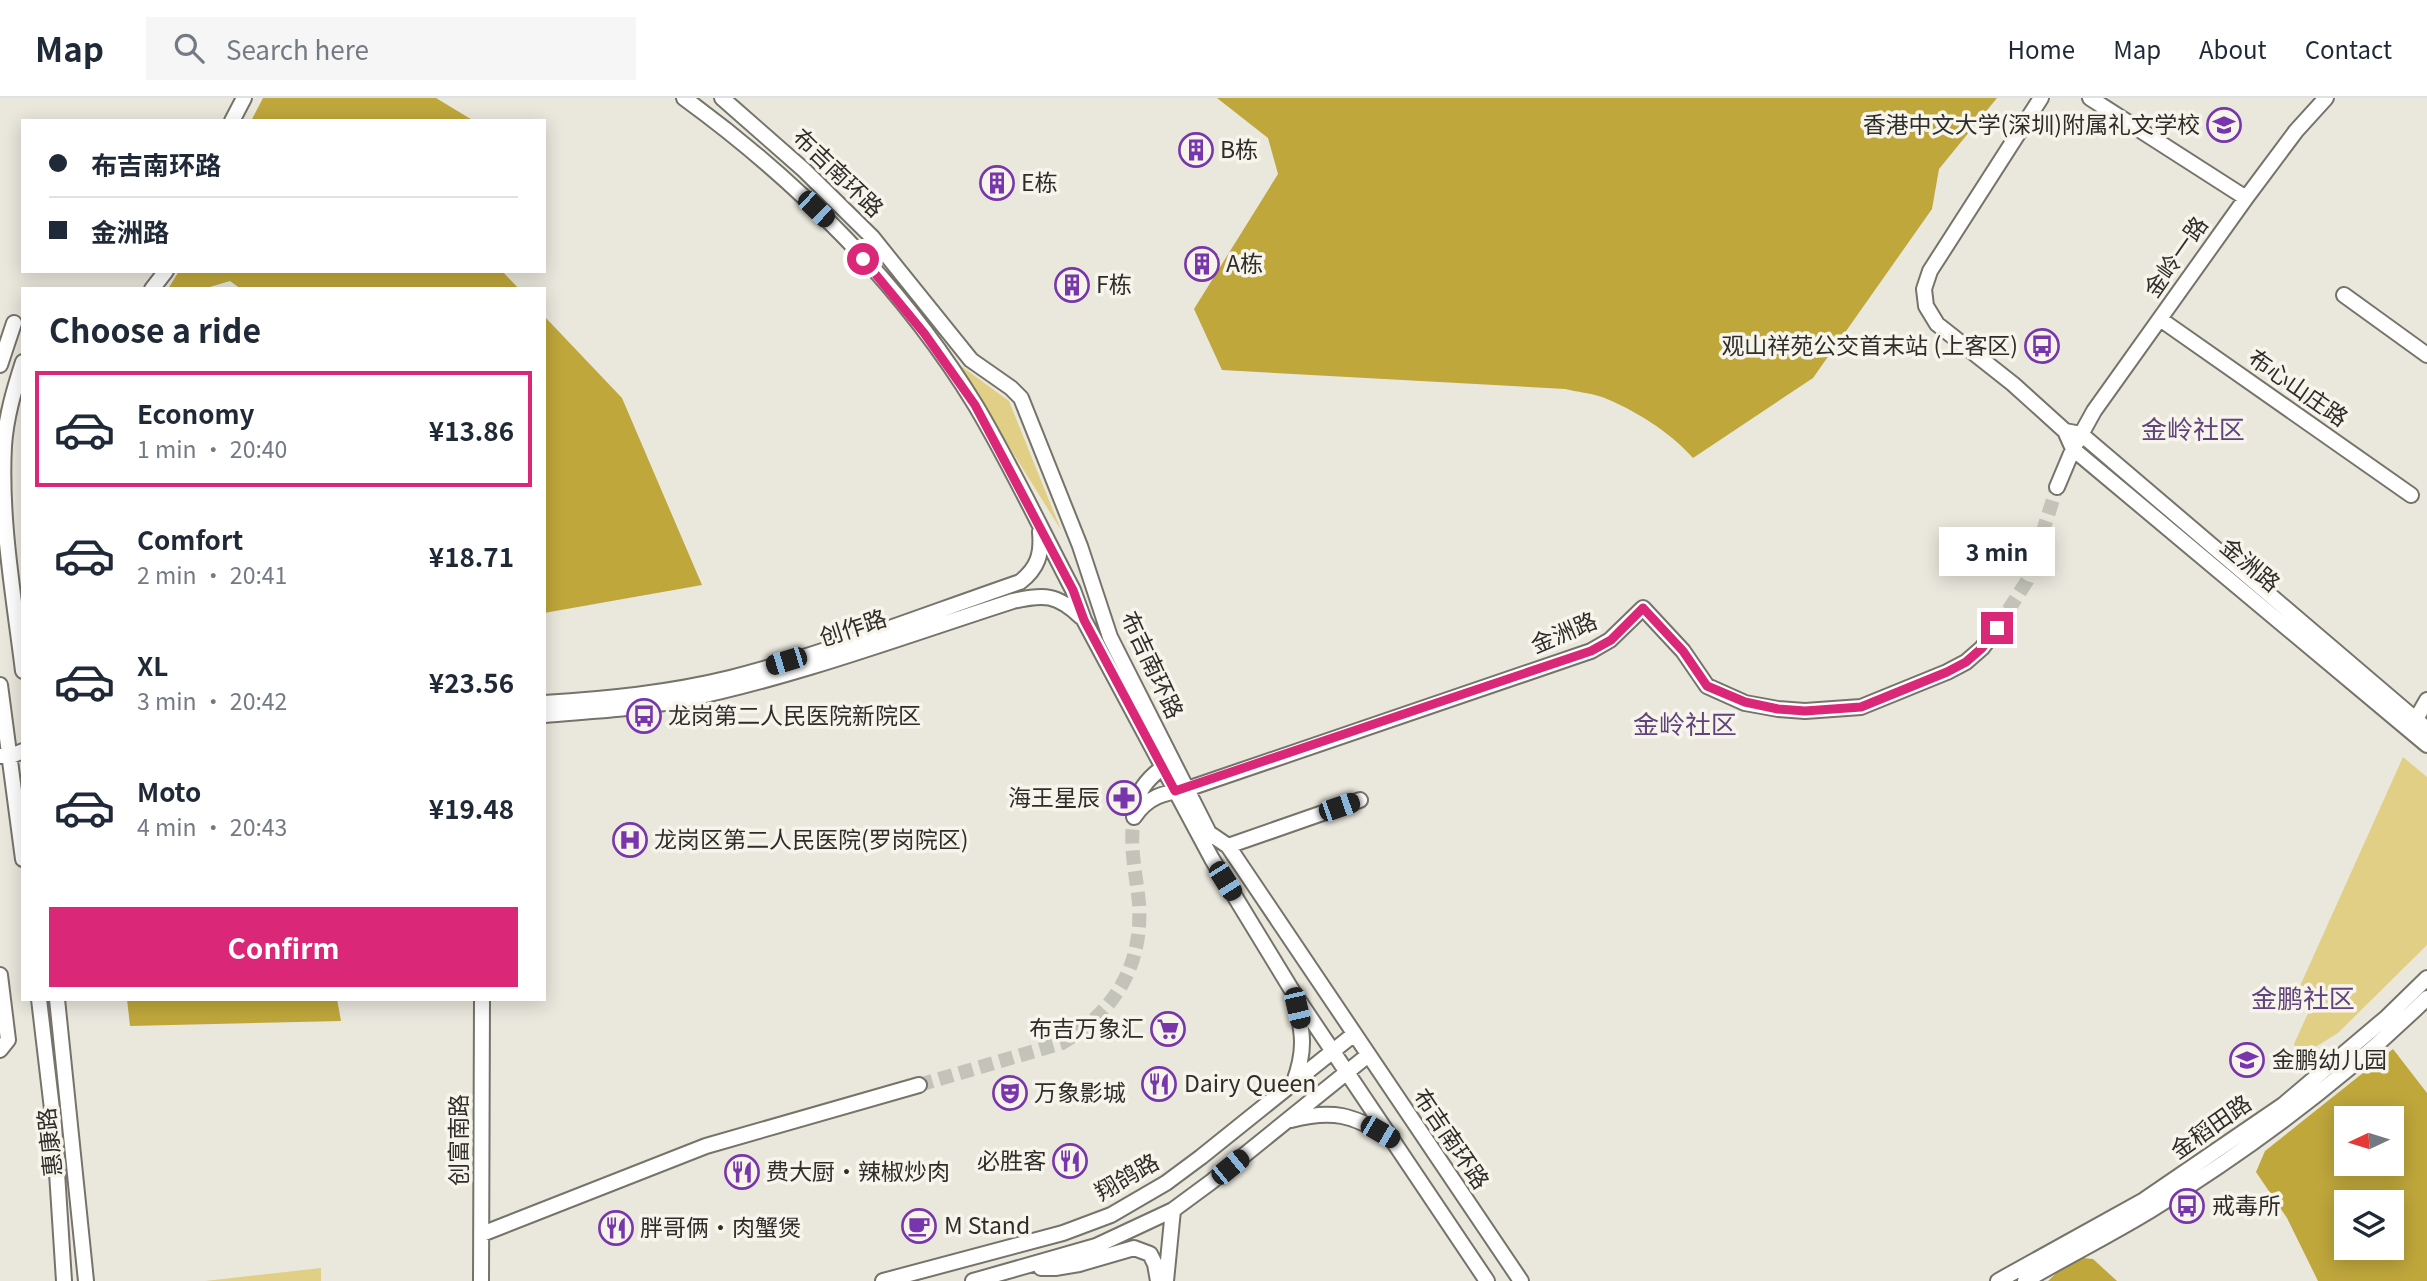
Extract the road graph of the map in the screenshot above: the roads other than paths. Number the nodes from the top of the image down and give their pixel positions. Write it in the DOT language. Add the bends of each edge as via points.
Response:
graph roads {
  1 [pos="244,98"];
  2 [pos="684,98"];
  3 [pos="722,98"];
  4 [pos="2041,98"];
  5 [pos="2090,98"];
  6 [pos="2326,98"];
  7 [pos="233,119"];
  8 [pos="2246,198"];
  9 [pos="164,273"];
  10 [pos="154,287"];
  11 [pos="2344,295"];
  12 [pos="2160,319"];
  13 [pos="12,323"];
  14 [pos="2427,355"];
  15 [pos="0,365"];
  16 [pos="21,369"];
  17 [pos="2065,431"];
  18 [pos="2081,434"];
  19 [pos="2073,449"];
  20 [pos="2057,487"];
  21 [pos="2411,495"];
  22 [pos="1040,528"];
  23 [pos="1084,620"];
  24 [pos="1997,628"];
  25 [pos="21,654"];
  26 [pos="788,667"];
  27 [pos="0,685"];
  28 [pos="2427,700"];
  29 [pos="546,703"];
  30 [pos="546,715"];
  31 [pos="2418,726"];
  32 [pos="2427,745"];
  33 [pos="14,756"];
  34 [pos="1162,768"];
  35 [pos="1181,790"];
  36 [pos="1360,800"];
  37 [pos="21,836"];
  38 [pos="1228,846"];
  39 [pos="0,975"];
  40 [pos="2427,978"];
  41 [pos="1293,992"];
  42 [pos="2427,998"];
  43 [pos="39,1001"];
  44 [pos="57,1001"];
  45 [pos="481,1001"];
  46 [pos="1353,1035"];
  47 [pos="0,1050"];
  48 [pos="1334,1052"];
  49 [pos="1367,1056"];
  50 [pos="1347,1072"];
  51 [pos="1293,1083"];
  52 [pos="919,1085"];
  53 [pos="1287,1121"];
  54 [pos="1393,1139"];
  55 [pos="1173,1210"];
  56 [pos="482,1234"];
  57 [pos="1025,1267"];
  58 [pos="64,1281"];
  59 [pos="86,1281"];
  60 [pos="481,1281"];
  61 [pos="883,1281"];
  62 [pos="973,1281"];
  63 [pos="1158,1281"];
  64 [pos="1166,1281"];
  65 [pos="1487,1281"];
  66 [pos="1521,1281"];
  67 [pos="1998,1281"];
  68 [pos="2025,1281"];
  1 -- 7 [label="street"];
  2 -- 22 [label="street, 布吉南环路" via="770,165 879,276 975,405"];
  3 -- 35 [label="street, 布吉南环路" via="872,237 971,360 1021,398 1080,546 1110,637"];
  4 -- 17 [label="street" via="1945,246 1924,289 1926,306 1937,324"];
  5 -- 8 [label="street"];
  6 -- 8 [label="street, 金岭一路"];
  8 -- 12 [label="street, 金岭一路"];
  9 -- 10 [label="street"];
  11 -- 14 [label="street"];
  12 -- 18 [label="street, 金岭一路"];
  12 -- 21 [label="street, 布心山庄路"];
  13 -- 15 [label="street"];
  16 -- 25 [label="street" via="10,405 3,483"];
  17 -- 18 [label="street"];
  17 -- 19 [label="street"];
  18 -- 19 [label="street, 金岭一路"];
  18 -- 31 [label="street, 金洲路"];
  19 -- 20 [label="street"];
  19 -- 31 [label="street, 金洲路"];
  22 -- 23 [label="street, 布吉南环路"];
  22 -- 26 [label="street, 创作路" via="1038,562 1032,574 1020,582"];
  23 -- 26 [label="street, 创作路" via="1054,597 1032,597"];
  23 -- 34 [label="street, 布吉南环路"];
  24 -- 35 [label="street, 金洲路" via="1982,648 1947,672 1861,707 1805,711 1745,702 1707,686 1683,651 1643,608 1611,640 1591,651"];
  26 -- 29 [label="street, 创作路" via="654,693"];
  26 -- 30 [label="street, 创作路" via="678,701"];
  27 -- 33 [label="street"];
  28 -- 31 [label="street"];
  31 -- 32 [label="street, 金洲路"];
  33 -- 37 [label="street"];
  34 -- 35 [label="street, 布吉南环路"];
  34 -- 35 [label="street" via="1141,788 1134,817 1150,799"];
  35 -- 38 [label="street, 布吉南环路" via="1209,833"];
  35 -- 41 [label="street, 布吉南环路" via="1212,859"];
  36 -- 38 [label="street"];
  38 -- 46 [label="street, 布吉南环路"];
  39 -- 47 [label="street" via="8,1040"];
  40 -- 67 [label="street, 金稻田路" via="2283,1105 2144,1200"];
  41 -- 48 [label="street, 布吉南环路"];
  41 -- 51 [label="street" via="1304,1040"];
  42 -- 68 [label="street, 金稻田路" via="2333,1081 2198,1179"];
  43 -- 58 [label="street, 惠康路" via="54,1126"];
  44 -- 59 [label="street, 惠康路"];
  45 -- 56 [label="street, 创富南路"];
  46 -- 48 [label="street, 翔鸽路"];
  46 -- 49 [label="street, 布吉南环路"];
  48 -- 50 [label="street, 布吉南环路"];
  48 -- 51 [label="street, 翔鸽路"];
  49 -- 50 [label="street, 翔鸽路"];
  49 -- 66 [label="street, 布吉南环路"];
  50 -- 53 [label="street, 翔鸽路"];
  50 -- 54 [label="street, 布吉南环路"];
  51 -- 61 [label="street, 翔鸽路" via="1135,1202 1089,1224"];
  52 -- 56 [label="street" via="706,1146"];
  53 -- 54 [label="street" via="1340,1114"];
  53 -- 55 [label="street, 翔鸽路"];
  54 -- 65 [label="street, 布吉南环路"];
  55 -- 57 [label="street, 翔鸽路" via="1096,1246"];
  55 -- 64 [label="street"];
  56 -- 60 [label="street, 创富南路"];
  57 -- 62 [label="street, 翔鸽路"];
  57 -- 63 [label="street" via="1067,1266 1134,1248 1150,1254"];
}
